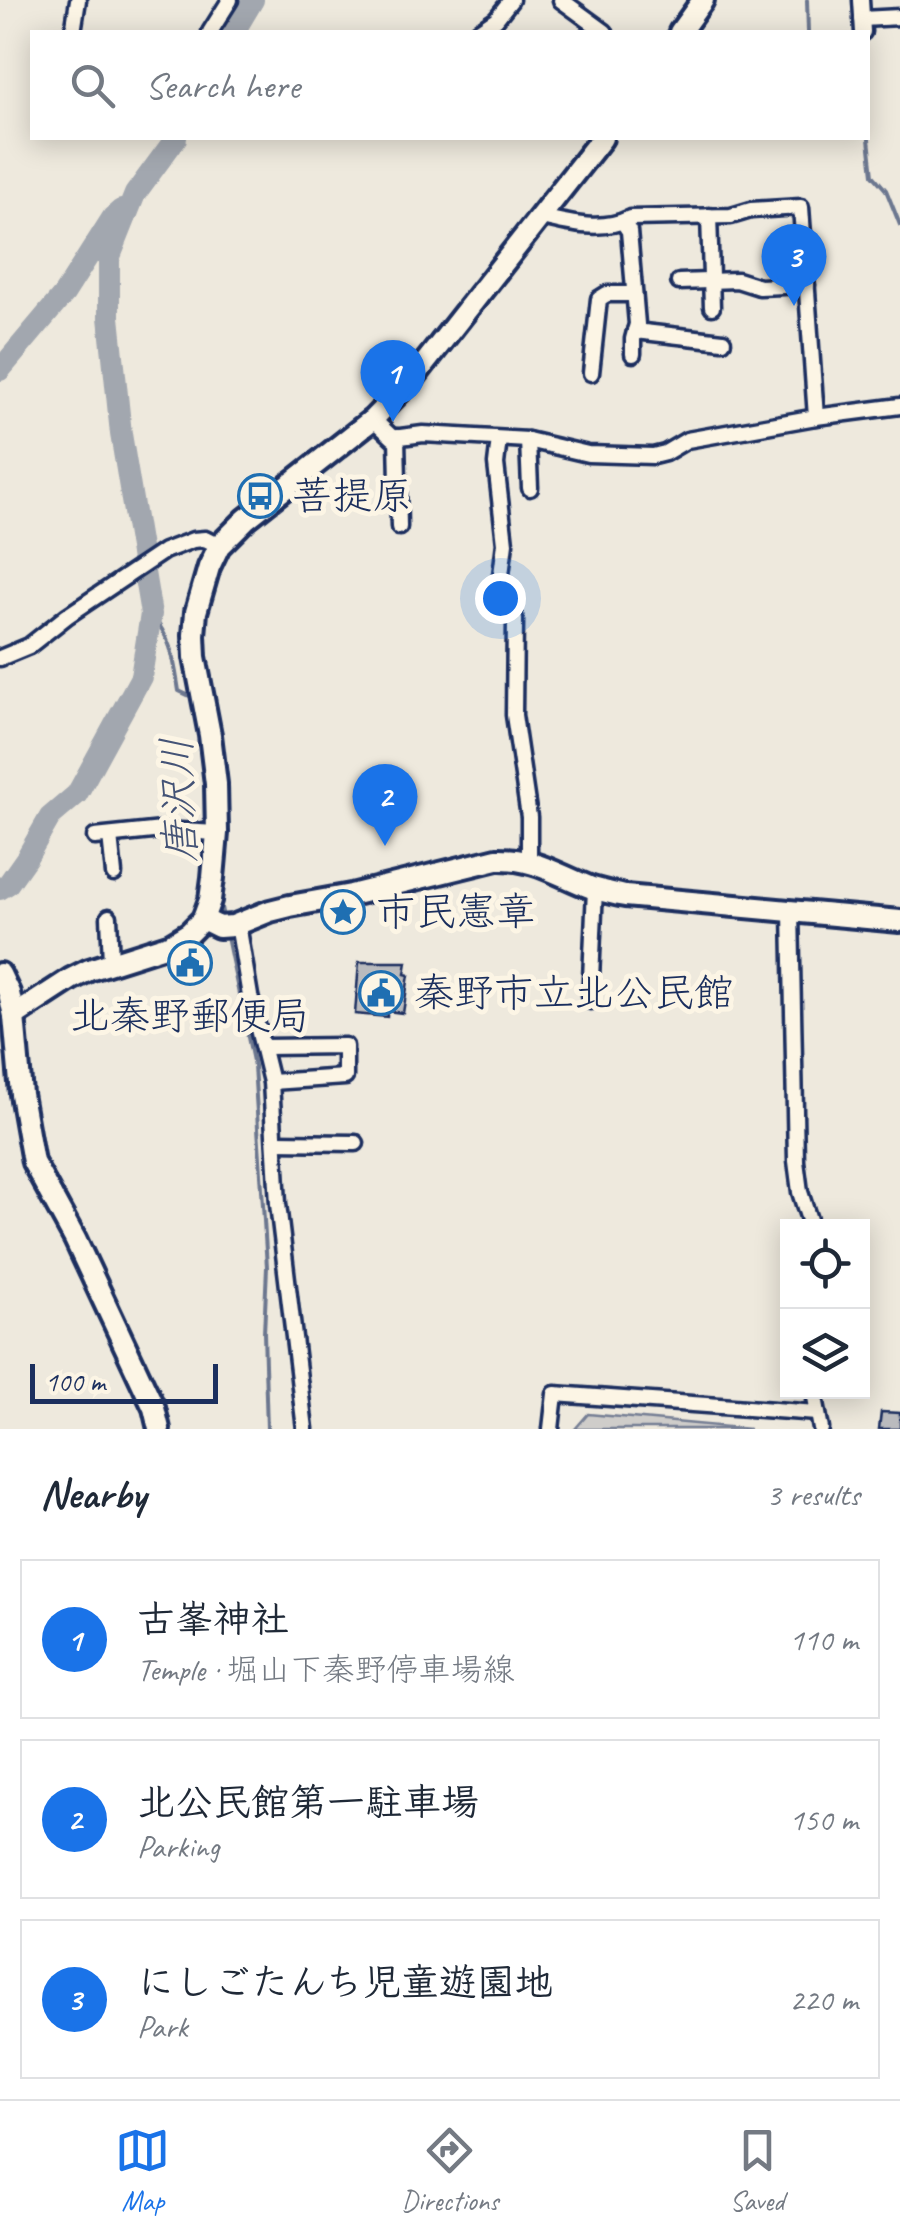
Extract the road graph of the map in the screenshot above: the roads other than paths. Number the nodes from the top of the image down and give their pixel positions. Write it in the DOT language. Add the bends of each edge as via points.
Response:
graph roads {
  1 [pos="78,0"];
  2 [pos="230,0"];
  3 [pos="511,0"];
  4 [pos="560,0"];
  5 [pos="703,0"];
  6 [pos="861,0"];
  7 [pos="900,17"];
  8 [pos="863,26"];
  9 [pos="73,30"];
  10 [pos="211,30"];
  11 [pos="480,30"];
  12 [pos="602,30"];
  13 [pos="681,30"];
  14 [pos="600,140"];
  15 [pos="709,216"];
  16 [pos="542,217"];
  17 [pos="624,222"];
  18 [pos="679,282"];
  19 [pos="712,282"];
  20 [pos="806,285"];
  21 [pos="634,294"];
  22 [pos="712,307"];
  23 [pos="635,331"];
  24 [pos="723,342"];
  25 [pos="633,354"];
  26 [pos="591,373"];
  27 [pos="900,406"];
  28 [pos="816,417"];
  29 [pos="372,419"];
  30 [pos="398,437"];
  31 [pos="499,439"];
  32 [pos="528,440"];
  33 [pos="530,488"];
  34 [pos="399,527"];
  35 [pos="219,546"];
  36 [pos="0,658"];
  37 [pos="217,832"];
  38 [pos="530,861"];
  39 [pos="114,874"];
  40 [pos="595,889"];
  41 [pos="790,911"];
  42 [pos="109,917"];
  43 [pos="900,920"];
  44 [pos="223,924"];
  45 [pos="112,962"];
  46 [pos="0,974"];
  47 [pos="590,1001"];
  48 [pos="7,1022"];
  49 [pos="264,1047"];
  50 [pos="271,1082"];
  51 [pos="275,1142"];
  52 [pos="356,1143"];
  53 [pos="810,1219"];
  54 [pos="815,1399"];
  55 [pos="817,1413"];
  56 [pos="160,1429"];
  57 [pos="305,1429"];
  58 [pos="551,1429"];
  59 [pos="822,1429"];
  1 -- 9 [label="street"];
  2 -- 10 [label="street"];
  3 -- 11 [label="street"];
  4 -- 12 [label="street"];
  5 -- 13 [label="main road"];
  6 -- 8 [label="street"];
  7 -- 8 [label="street"];
  14 -- 16 [label="main road"];
  15 -- 17 [label="street"];
  15 -- 19 [label="street"];
  15 -- 20 [label="street" via="801,207"];
  16 -- 17 [label="street" via="576,225"];
  16 -- 29 [label="main road" via="414,378"];
  17 -- 21 [label="street"];
  18 -- 19 [label="street"];
  19 -- 20 [label="street"];
  19 -- 22 [label="street"];
  20 -- 28 [label="street"];
  21 -- 23 [label="street"];
  21 -- 26 [label="street" via="599,299"];
  23 -- 24 [label="street"];
  23 -- 25 [label="street"];
  27 -- 28 [label="street"];
  28 -- 32 [label="street" via="687,440 653,456 588,454"];
  29 -- 30 [label="street"];
  29 -- 35 [label="main road"];
  30 -- 31 [label="street"];
  30 -- 34 [label="street"];
  31 -- 32 [label="street"];
  31 -- 38 [label="street" via="501,575 515,620 514,715"];
  32 -- 33 [label="street"];
  35 -- 36 [label="street" via="192,540 164,551 29,646"];
  35 -- 37 [label="main road" via="194,635"];
  37 -- 39 [label="street" via="103,837"];
  37 -- 44 [label="main road" via="210,900"];
  38 -- 40 [label="main road"];
  38 -- 44 [label="main road" via="497,859"];
  40 -- 41 [label="main road"];
  40 -- 47 [label="street"];
  41 -- 43 [label="main road"];
  41 -- 53 [label="street" via="796,1162"];
  42 -- 45 [label="street"];
  44 -- 45 [label="main road"];
  44 -- 49 [label="street"];
  45 -- 48 [label="main road" via="71,979"];
  46 -- 48 [label="main road" via="9,993"];
  48 -- 56 [label="main road" via="32,1162 75,1239"];
  49 -- 50 [label="street"];
  49 -- 50 [label="street" via="344,1046 346,1077"];
  50 -- 51 [label="street"];
  51 -- 52 [label="street"];
  51 -- 57 [label="street"];
  54 -- 55 [label="street"];
  55 -- 58 [label="street" via="555,1394"];
  55 -- 59 [label="street"];
}
